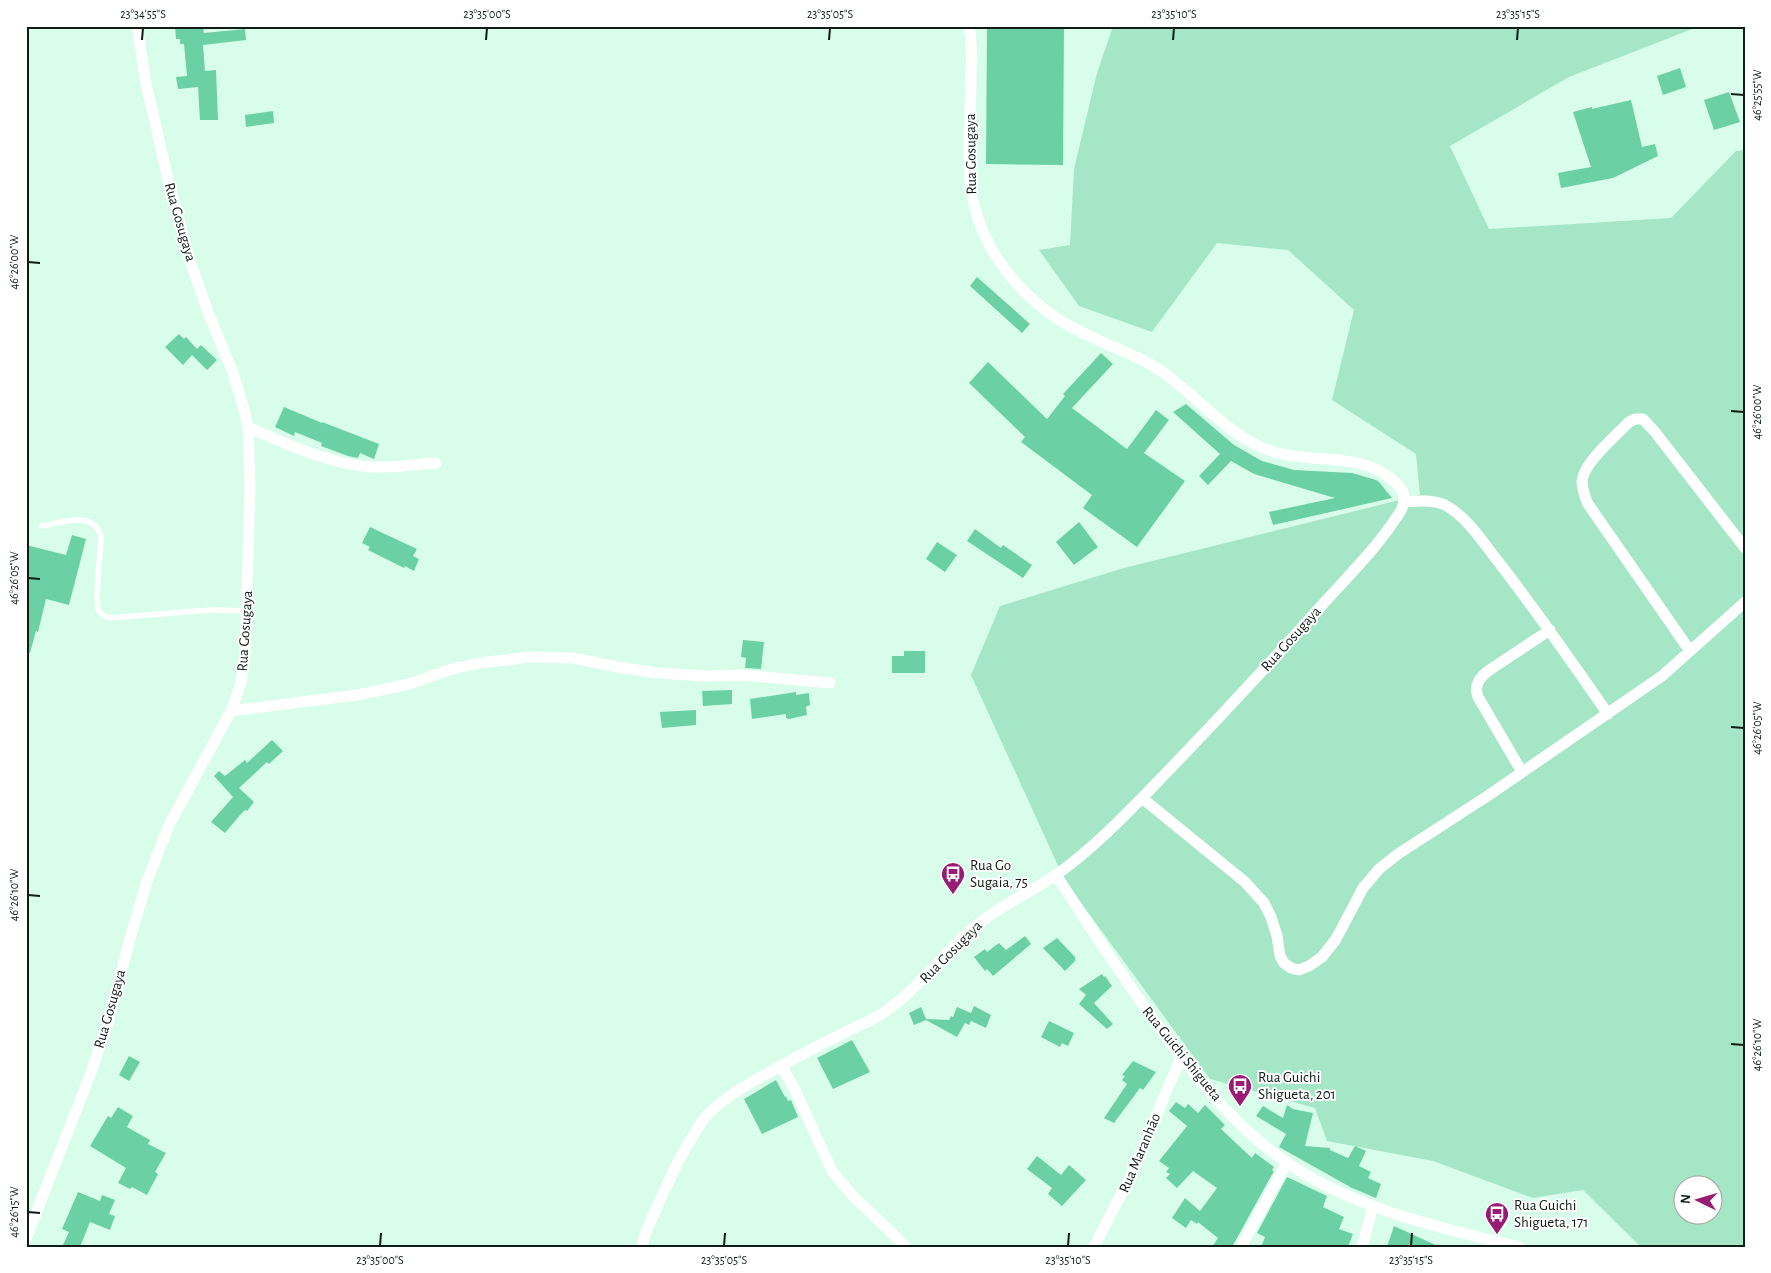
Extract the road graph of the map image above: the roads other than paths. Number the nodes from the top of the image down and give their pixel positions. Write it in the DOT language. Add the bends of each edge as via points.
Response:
graph roads {
  1 [pos="137,26"];
  2 [pos="969,26"];
  3 [pos="248,427"];
  4 [pos="436,463"];
  5 [pos="1404,502"];
  6 [pos="42,526"];
  7 [pos="1745,548"];
  8 [pos="1745,602"];
  9 [pos="248,610"];
  10 [pos="1550,630"];
  11 [pos="1690,651"];
  12 [pos="830,683"];
  13 [pos="230,710"];
  14 [pos="1608,714"];
  15 [pos="1522,772"];
  16 [pos="1142,798"];
  17 [pos="1056,875"];
  18 [pos="1181,1057"];
  19 [pos="782,1065"];
  20 [pos="1287,1162"];
  21 [pos="1373,1206"];
  22 [pos="26,1239"];
  23 [pos="642,1247"];
  24 [pos="906,1247"];
  25 [pos="1094,1247"];
  26 [pos="1241,1247"];
  27 [pos="1362,1247"];
  28 [pos="1519,1247"];
  1 -- 3 [label="street, Rua Gosugaya" via="146,84 182,232 206,307 233,373"];
  2 -- 5 [label="street, Rua Gosugaya" via="970,194 977,221 993,252 1019,286 1040,306 1081,332 1160,370 1233,431 1256,445 1299,457 1372,467 1401,488"];
  3 -- 4 [label="street" via="282,443 356,466"];
  3 -- 9 [label="street, Rua Gosugaya"];
  5 -- 10 [label="street" via="1438,502 1459,516"];
  5 -- 16 [label="street, Rua Gosugaya" via="1378,542"];
  6 -- 9 [label="lane" via="80,519 99,528 98,610 108,618"];
  7 -- 11 [label="street" via="1643,419 1629,422 1586,469 1582,491 1588,504"];
  8 -- 11 [label="street"];
  9 -- 13 [label="street, Rua Gosugaya" via="241,683"];
  10 -- 14 [label="street"];
  10 -- 15 [label="street" via="1483,675 1477,685 1478,697"];
  11 -- 14 [label="street" via="1662,676"];
  12 -- 13 [label="street" via="743,675 681,675 573,658 531,657 480,662 409,684 357,695"];
  13 -- 22 [label="street, Rua Gosugaya" via="169,825 149,876 108,1023"];
  14 -- 15 [label="street"];
  15 -- 16 [label="street" via="1379,869 1363,888 1336,939 1322,957 1299,970 1284,964 1271,917 1264,903 1245,882"];
  16 -- 17 [label="street, Rua Gosugaya" via="1108,832"];
  17 -- 18 [label="street, Rua Guichi Shigueta" via="1140,1002"];
  17 -- 19 [label="street, Rua Gosugaya" via="984,919 919,985 880,1015"];
  18 -- 20 [label="street, Rua Guichi Shigueta" via="1252,1136"];
  18 -- 25 [label="street, Rua Maranhão" via="1133,1171"];
  19 -- 23 [label="street, Rua Gosugaya" via="730,1094 705,1116 679,1158"];
  19 -- 24 [label="street" via="832,1171"];
  20 -- 21 [label="street, Rua Guichi Shigueta"];
  20 -- 26 [label="street"];
  21 -- 27 [label="street"];
  21 -- 28 [label="street, Rua Guichi Shigueta"];
}
